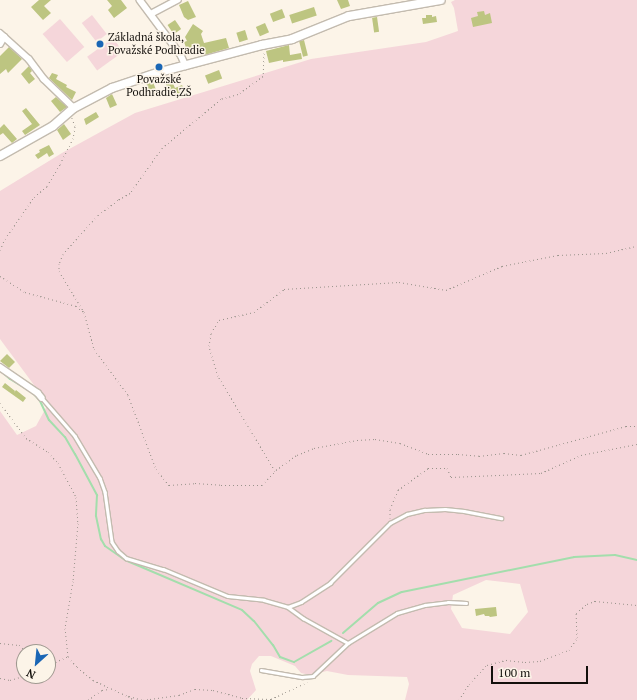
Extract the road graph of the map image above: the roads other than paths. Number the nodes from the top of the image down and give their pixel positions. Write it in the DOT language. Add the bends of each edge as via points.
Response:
graph roads {
  1 [pos="140,0"];
  2 [pos="177,0"];
  3 [pos="440,0"];
  4 [pos="151,14"];
  5 [pos="2,35"];
  6 [pos="0,44"];
  7 [pos="186,66"];
  8 [pos="72,110"];
  9 [pos="0,156"];
  10 [pos="0,367"];
  11 [pos="42,398"];
  12 [pos="501,518"];
  13 [pos="466,603"];
  14 [pos="288,607"];
  15 [pos="348,643"];
  16 [pos="261,670"];
  1 -- 4 [label="street"];
  2 -- 4 [label="street"];
  3 -- 7 [label="street" via="349,16 292,39"];
  4 -- 7 [label="street"];
  5 -- 6 [label="street"];
  5 -- 8 [label="street" via="29,59"];
  7 -- 8 [label="street" via="112,88"];
  8 -- 9 [label="street" via="52,126"];
  10 -- 11 [label="street"];
  11 -- 14 [label="lane" via="75,436 100,478 105,492 112,542 118,552 126,558 163,569 228,596 264,600"];
  12 -- 14 [label="lane" via="464,511 425,510 407,514 390,523 330,583 301,602"];
  13 -- 15 [label="lane" via="425,605 397,613"];
  14 -- 15 [label="lane"];
  15 -- 16 [label="lane" via="313,676 302,677"];
}
